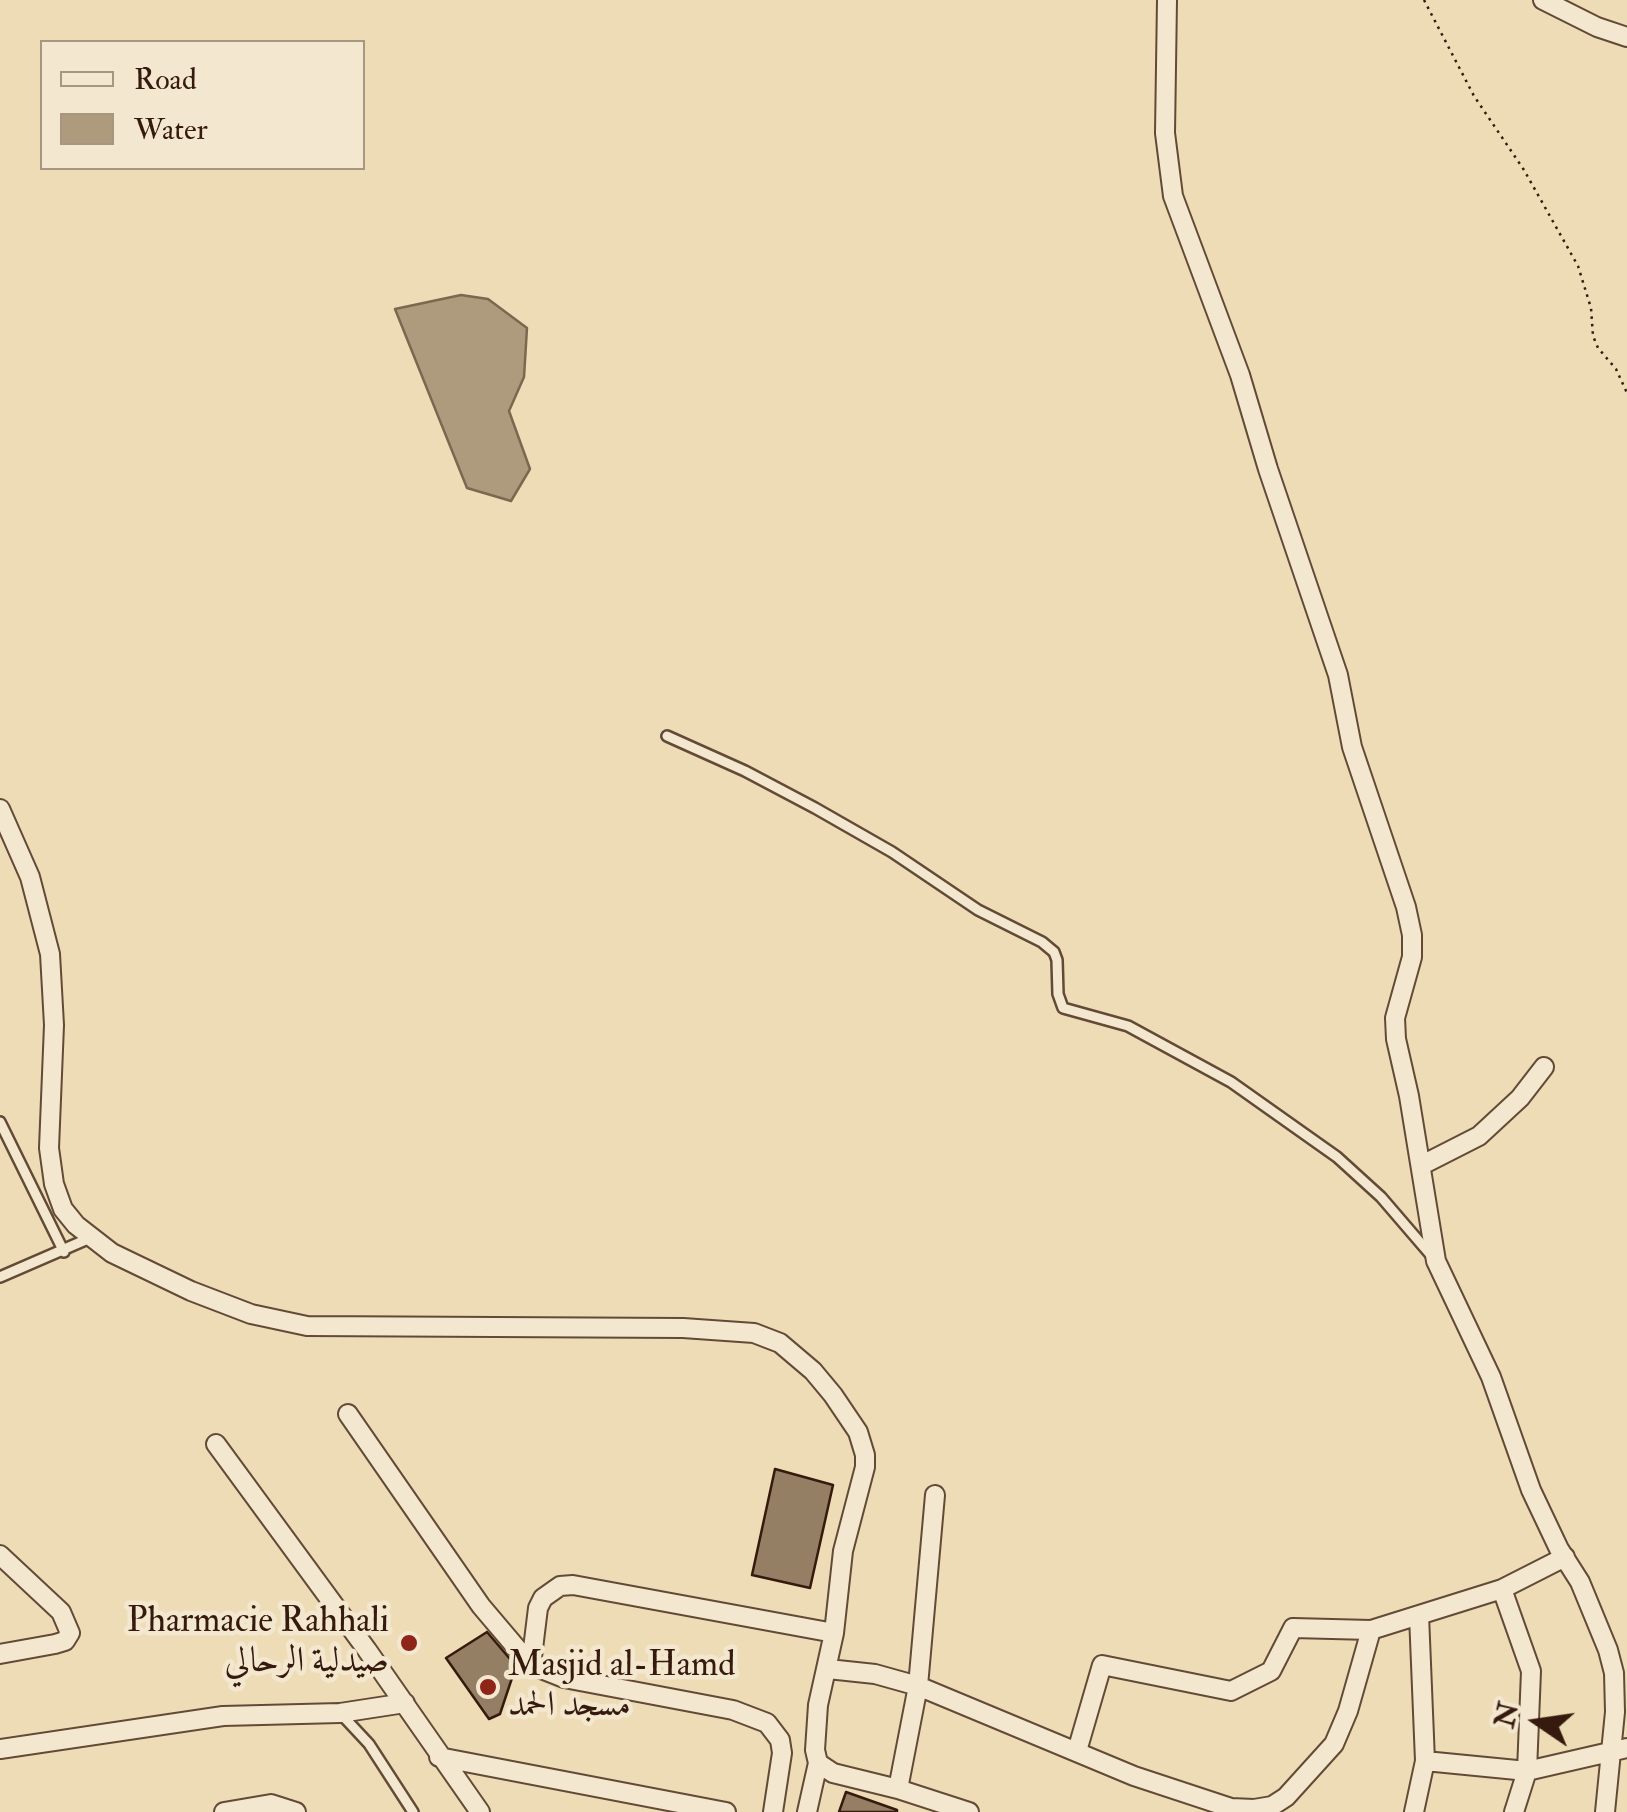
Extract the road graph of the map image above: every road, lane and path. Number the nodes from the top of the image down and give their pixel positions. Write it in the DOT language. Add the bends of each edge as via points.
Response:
graph roads {
  1 [pos="1167,0"];
  2 [pos="1424,0"];
  3 [pos="1543,0"];
  4 [pos="1627,37"];
  5 [pos="1627,393"];
  6 [pos="667,736"];
  7 [pos="0,808"];
  8 [pos="1544,1068"];
  9 [pos="0,1122"];
  10 [pos="1422,1165"];
  11 [pos="90,1238"];
  12 [pos="64,1252"];
  13 [pos="1436,1261"];
  14 [pos="0,1278"];
  15 [pos="348,1414"];
  16 [pos="216,1444"];
  17 [pos="935,1495"];
  18 [pos="0,1555"];
  19 [pos="1564,1557"];
  20 [pos="1502,1590"];
  21 [pos="1418,1615"];
  22 [pos="1371,1630"];
  23 [pos="834,1633"];
  24 [pos="0,1654"];
  25 [pos="531,1665"];
  26 [pos="828,1669"];
  27 [pos="918,1686"];
  28 [pos="404,1703"];
  29 [pos="340,1712"];
  30 [pos="0,1749"];
  31 [pos="1620,1749"];
  32 [pos="1077,1752"];
  33 [pos="439,1757"];
  34 [pos="1425,1761"];
  35 [pos="818,1762"];
  36 [pos="1527,1771"];
  37 [pos="898,1788"];
  38 [pos="224,1812"];
  39 [pos="296,1812"];
  40 [pos="413,1812"];
  41 [pos="480,1812"];
  42 [pos="726,1812"];
  43 [pos="773,1812"];
  44 [pos="808,1812"];
  45 [pos="968,1812"];
  46 [pos="1414,1812"];
  47 [pos="1514,1812"];
  48 [pos="1605,1812"];
  1 -- 10 [label="street" via="1165,133 1173,196 1240,375 1406,906 1412,957 1396,1038"];
  2 -- 5 [label="path" via="1578,266 1593,336"];
  3 -- 4 [label="street"];
  6 -- 13 [label="lane" via="830,817 1042,942 1058,960 1063,1008 1128,1026 1231,1082 1336,1157"];
  7 -- 11 [label="street" via="30,877 50,954 54,1184 64,1209"];
  8 -- 10 [label="street" via="1479,1136"];
  9 -- 12 [label="lane"];
  10 -- 13 [label="street"];
  11 -- 12 [label="lane"];
  11 -- 23 [label="street" via="191,1291 308,1326 683,1328 754,1333 780,1343 832,1394 865,1455 843,1551"];
  12 -- 14 [label="lane"];
  13 -- 19 [label="street" via="1492,1377 1531,1490"];
  15 -- 25 [label="street" via="481,1606"];
  16 -- 28 [label="street"];
  17 -- 27 [label="street"];
  18 -- 24 [label="street" via="70,1628 65,1640"];
  19 -- 20 [label="street"];
  19 -- 31 [label="street" via="1608,1650"];
  20 -- 21 [label="street"];
  20 -- 36 [label="street" via="1531,1670"];
  21 -- 22 [label="street"];
  21 -- 34 [label="street"];
  22 -- 32 [label="street" via="1293,1628 1271,1671 1231,1690 1102,1666"];
  22 -- 32 [label="street" via="1334,1744 1272,1806 1232,1808"];
  23 -- 25 [label="street" via="560,1586 538,1608"];
  23 -- 26 [label="street"];
  25 -- 43 [label="street" via="564,1678 757,1717 774,1731 782,1754"];
  26 -- 27 [label="street"];
  26 -- 35 [label="street" via="815,1729"];
  27 -- 32 [label="street"];
  27 -- 37 [label="street"];
  28 -- 29 [label="street"];
  28 -- 33 [label="street"];
  29 -- 30 [label="street" via="223,1716"];
  29 -- 40 [label="lane"];
  31 -- 36 [label="street"];
  31 -- 48 [label="street"];
  33 -- 41 [label="street"];
  33 -- 42 [label="street"];
  34 -- 36 [label="street"];
  34 -- 46 [label="street"];
  35 -- 37 [label="street"];
  35 -- 44 [label="street"];
  36 -- 47 [label="street"];
  37 -- 45 [label="street"];
  38 -- 39 [label="street" via="270,1804"];
}
